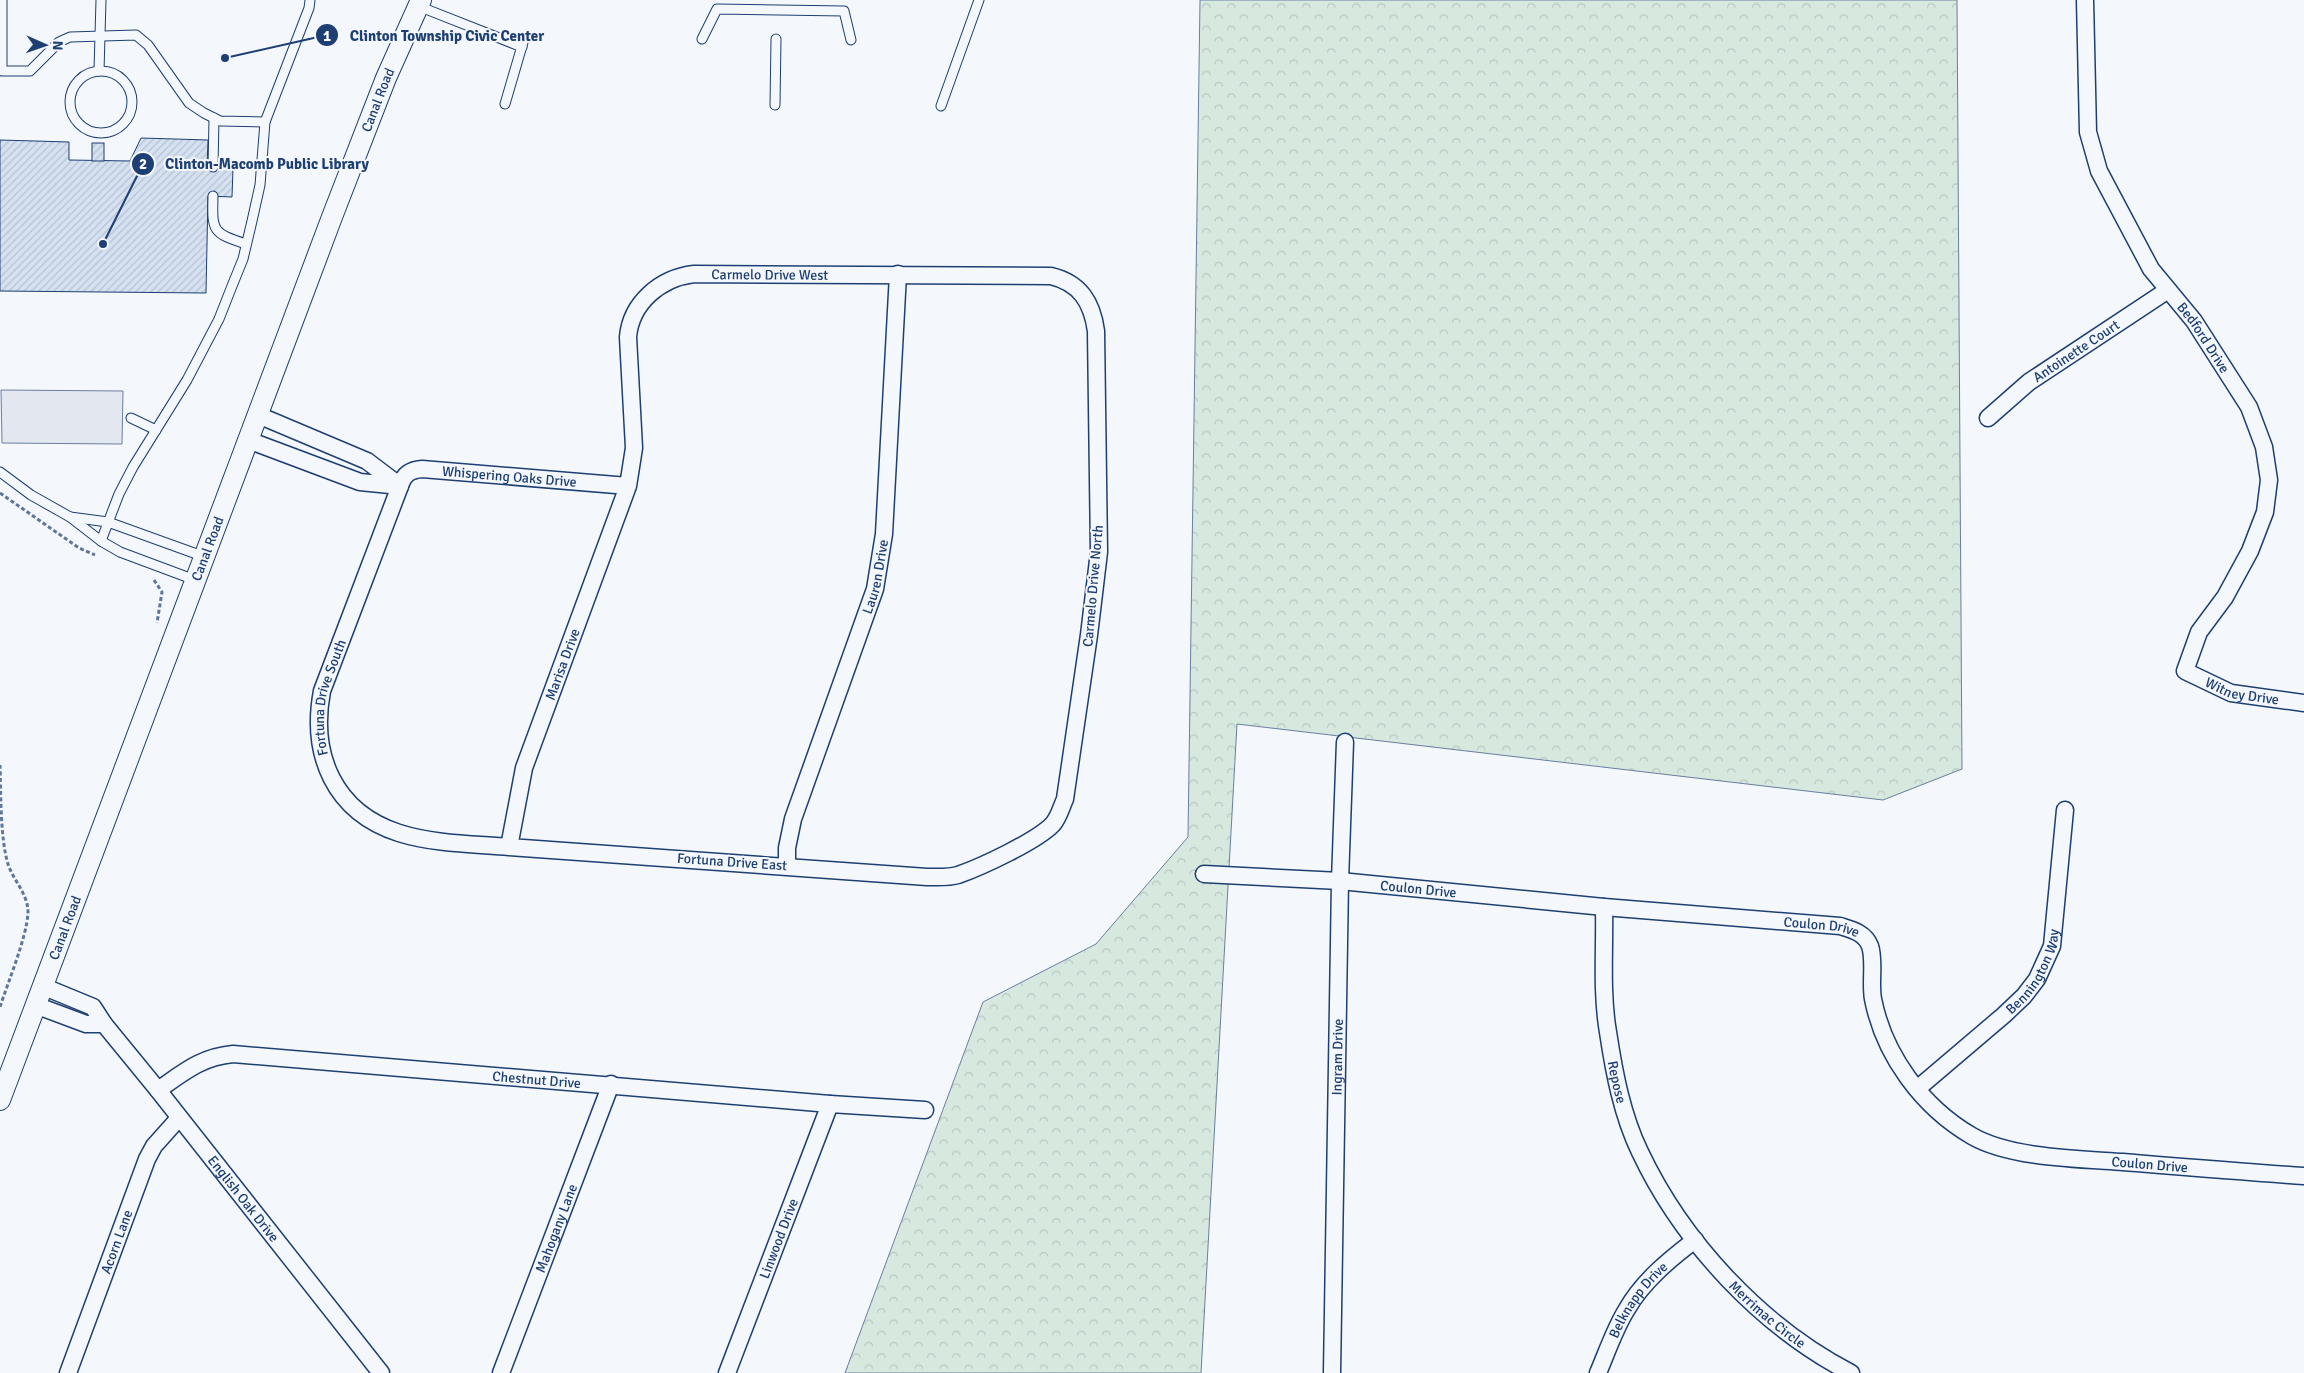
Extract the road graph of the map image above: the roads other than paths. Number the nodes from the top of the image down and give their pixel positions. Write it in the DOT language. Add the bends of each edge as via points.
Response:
graph roads {
  1 [pos="2,0"];
  2 [pos="101,0"];
  3 [pos="310,0"];
  4 [pos="979,0"];
  5 [pos="2085,0"];
  6 [pos="420,3"];
  7 [pos="100,35"];
  8 [pos="702,39"];
  9 [pos="776,39"];
  10 [pos="851,40"];
  11 [pos="99,71"];
  12 [pos="505,104"];
  13 [pos="776,105"];
  14 [pos="941,106"];
  15 [pos="214,118"];
  16 [pos="265,122"];
  17 [pos="213,167"];
  18 [pos="212,196"];
  19 [pos="246,244"];
  20 [pos="898,274"];
  21 [pos="2168,290"];
  22 [pos="1086,298"];
  23 [pos="258,415"];
  24 [pos="132,418"];
  25 [pos="1988,418"];
  26 [pos="156,430"];
  27 [pos="248,440"];
  28 [pos="0,472"];
  29 [pos="400,486"];
  30 [pos="628,486"];
  31 [pos="70,517"];
  32 [pos="108,522"];
  33 [pos="101,541"];
  34 [pos="204,557"];
  35 [pos="196,580"];
  36 [pos="2185,671"];
  37 [pos="2304,703"];
  38 [pos="1345,742"];
  39 [pos="2065,810"];
  40 [pos="447,842"];
  41 [pos="509,847"];
  42 [pos="1012,850"];
  43 [pos="787,866"];
  44 [pos="1204,874"];
  45 [pos="1340,881"];
  46 [pos="1604,907"];
  47 [pos="42,986"];
  48 [pos="35,1006"];
  49 [pos="104,1024"];
  50 [pos="611,1084"];
  51 [pos="1917,1089"];
  52 [pos="158,1090"];
  53 [pos="0,1100"];
  54 [pos="830,1104"];
  55 [pos="925,1110"];
  56 [pos="179,1118"];
  57 [pos="2304,1176"];
  58 [pos="1695,1240"];
  59 [pos="68,1373"];
  60 [pos="381,1373"];
  61 [pos="501,1373"];
  62 [pos="727,1373"];
  63 [pos="1332,1373"];
  64 [pos="1598,1373"];
  65 [pos="1851,1373"];
  1 -- 7 [label="lane" via="2,71 30,71 58,42 70,37"];
  2 -- 7 [label="lane"];
  3 -- 16 [label="lane" via="310,8"];
  4 -- 14 [label="lane"];
  5 -- 21 [label="street, Bedford Drive" via="2088,132 2099,171 2151,269"];
  6 -- 12 [label="lane" via="523,43"];
  6 -- 23 [label="street, Canal Road" via="363,136"];
  7 -- 11 [label="lane"];
  7 -- 15 [label="lane" via="136,35 160,60 189,103"];
  8 -- 10 [label="lane" via="717,9 844,11"];
  9 -- 13 [label="lane"];
  11 -- 11 [label="lane" via="119,77 131,94 132,104 124,123 117,129 97,134 78,125 70,106 70,96 80,78"];
  15 -- 16 [label="lane" via="220,121"];
  15 -- 17 [label="lane"];
  16 -- 19 [label="lane" via="260,185"];
  18 -- 19 [label="lane" via="212,224 227,238"];
  19 -- 26 [label="lane" via="219,319"];
  20 -- 22 [label="street, Carmelo Drive West" via="1051,276 1078,288"];
  20 -- 30 [label="street, Carmelo Drive West" via="694,274 675,279 656,290 638,306 629,328 634,448"];
  20 -- 43 [label="street, Lauren Drive" via="880,570 793,819"];
  21 -- 25 [label="street, Antoinette Court" via="2029,382"];
  21 -- 36 [label="street, Bedford Drive" via="2194,322 2249,408 2264,447 2269,480 2265,512 2250,551 2225,597 2199,632"];
  22 -- 42 [label="street, Carmelo Drive North" via="1096,330 1100,538 1090,635 1068,786 1062,806 1046,830"];
  23 -- 27 [label="street, Canal Road"];
  23 -- 29 [label="street" via="367,461"];
  24 -- 26 [label="lane"];
  26 -- 32 [label="lane" via="133,467"];
  27 -- 29 [label="street" via="360,482"];
  27 -- 34 [label="street, Canal Road"];
  28 -- 31 [label="lane"];
  29 -- 30 [label="street, Whispering Oaks Drive" via="406,474 422,469"];
  29 -- 40 [label="street, Fortuna Drive South" via="322,691 318,737 328,773 356,809 383,828"];
  30 -- 41 [label="street, Marisa Drive" via="524,768"];
  31 -- 32 [label="lane"];
  31 -- 33 [label="lane"];
  32 -- 33 [label="lane"];
  32 -- 34 [label="lane"];
  33 -- 35 [label="lane" via="120,552"];
  34 -- 35 [label="street, Canal Road"];
  35 -- 47 [label="street, Canal Road"];
  36 -- 37 [label="street, Witney Drive" via="2231,693"];
  38 -- 45 [label="street, Ingram Drive"];
  39 -- 51 [label="street, Bennington Way" via="2052,946 2037,979 2004,1015"];
  40 -- 41 [label="street, Fortuna Drive East"];
  41 -- 43 [label="street, Fortuna Drive East"];
  42 -- 43 [label="street, Fortuna Drive East" via="947,877"];
  44 -- 45 [label="street, Coulon Drive"];
  45 -- 46 [label="street, Coulon Drive"];
  45 -- 63 [label="street, Ingram Drive"];
  46 -- 51 [label="street, Coulon Drive" via="1840,926 1856,930 1871,948 1873,999 1882,1033"];
  46 -- 58 [label="street, Repose" via="1607,1030 1620,1094 1640,1152"];
  47 -- 48 [label="street, Canal Road"];
  47 -- 49 [label="street, English Oak Drive" via="93,1007"];
  48 -- 49 [label="street" via="86,1024"];
  48 -- 53 [label="street, Canal Road"];
  49 -- 52 [label="street, English Oak Drive"];
  50 -- 52 [label="street, Chestnut Drive" via="233,1054 207,1058"];
  50 -- 54 [label="street, Chestnut Drive"];
  50 -- 61 [label="street, Mahogany Lane"];
  51 -- 57 [label="street, Coulon Drive" via="1948,1119 1972,1136 2016,1151"];
  52 -- 56 [label="street, English Oak Drive"];
  54 -- 55 [label="street, Chestnut Drive"];
  54 -- 62 [label="street, Linwood Drive"];
  56 -- 59 [label="street, Acorn Lane" via="154,1146 147,1160"];
  56 -- 60 [label="street, English Oak Drive"];
  58 -- 64 [label="street, Belknapp Drive" via="1641,1289 1627,1309"];
  58 -- 65 [label="street, Merrimac Circle" via="1768,1319 1820,1357"];
}
